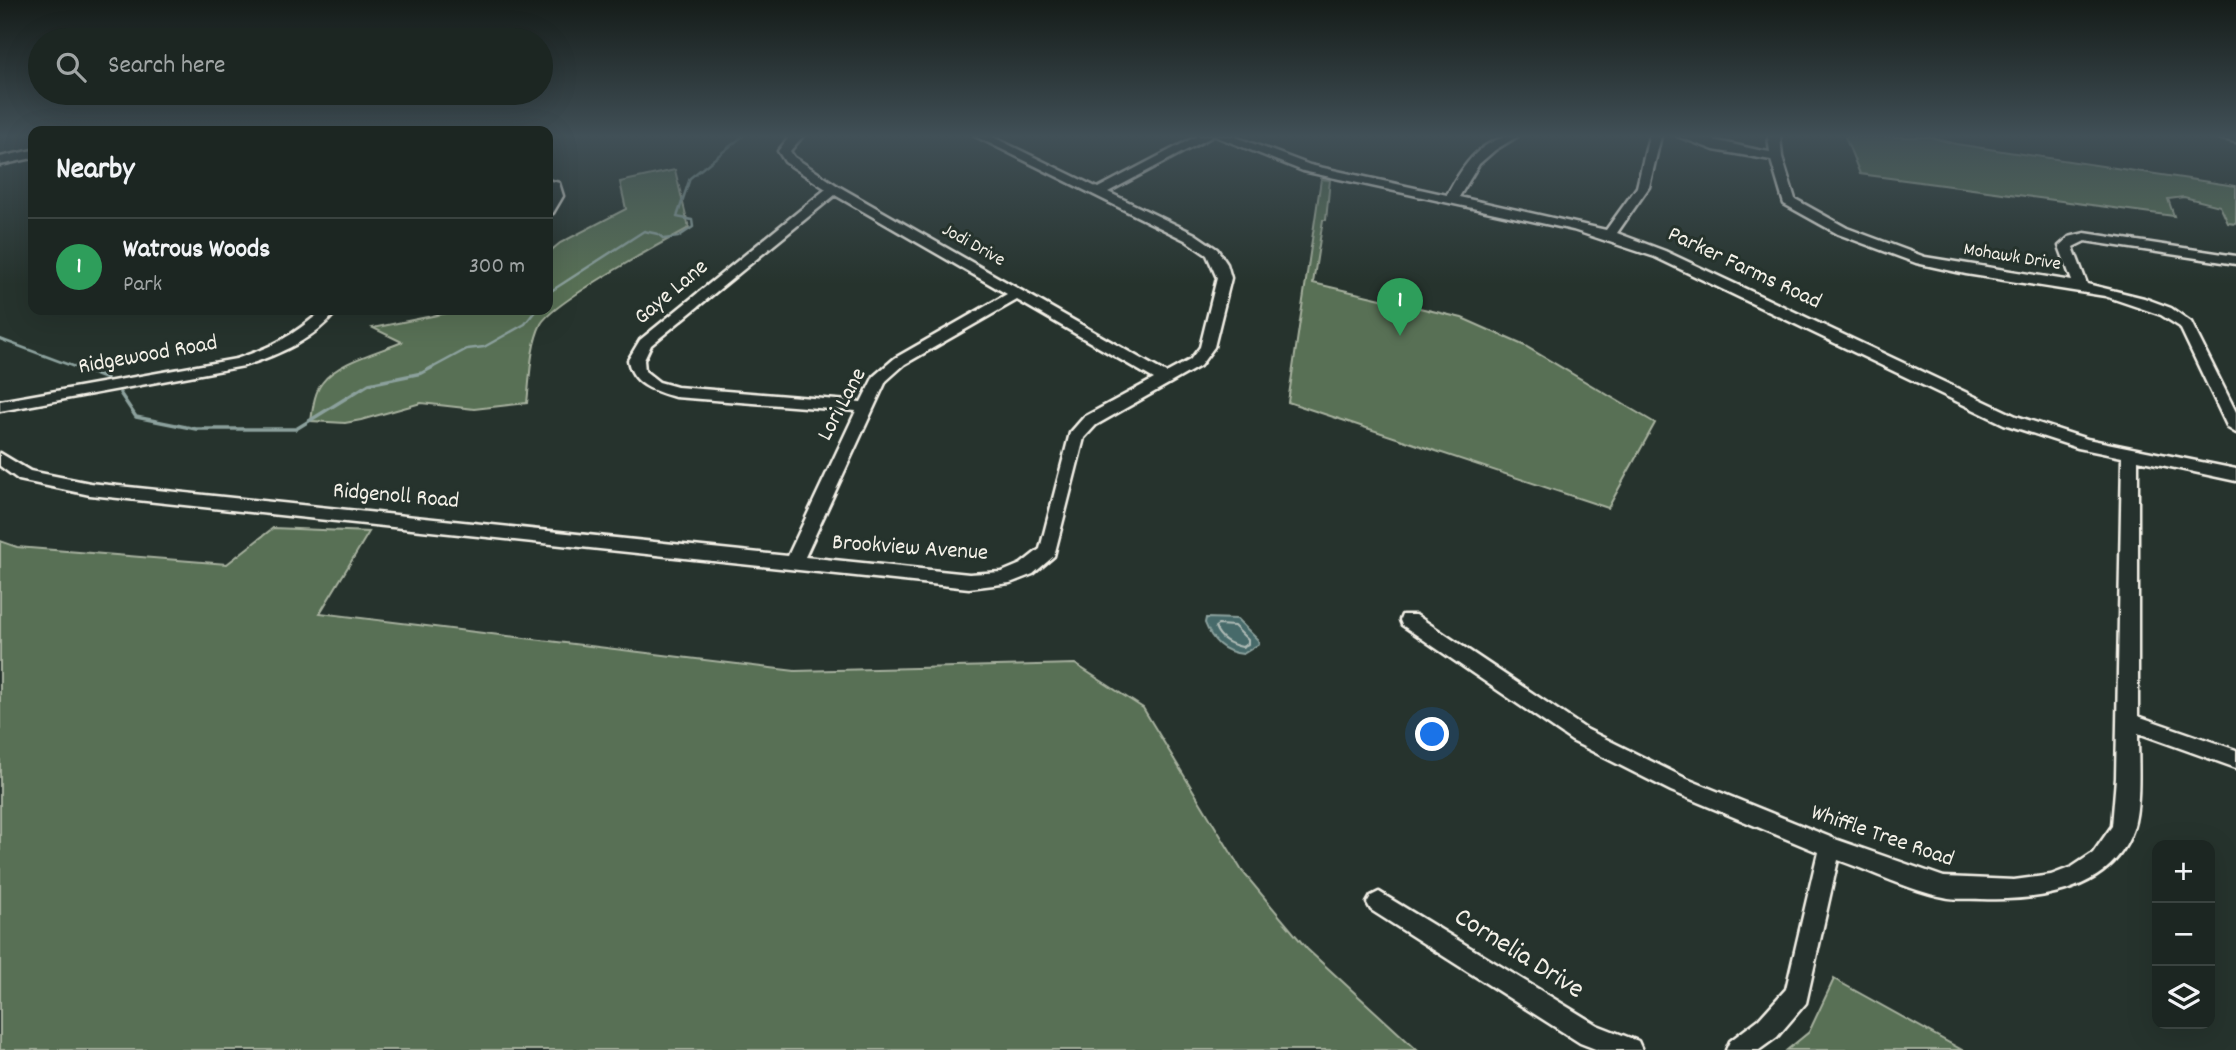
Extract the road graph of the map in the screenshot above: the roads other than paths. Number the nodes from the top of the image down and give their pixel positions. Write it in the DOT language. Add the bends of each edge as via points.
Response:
graph roads {
  1 [pos="553,185"];
  2 [pos="828,185"];
  3 [pos="1081,185"];
  4 [pos="1112,185"];
  5 [pos="1384,185"];
  6 [pos="1458,185"];
  7 [pos="1643,185"];
  8 [pos="1784,185"];
  9 [pos="834,189"];
  10 [pos="1097,193"];
  11 [pos="1451,200"];
  12 [pos="553,203"];
  13 [pos="1609,234"];
  14 [pos="2236,260"];
  15 [pos="2082,289"];
  16 [pos="1018,293"];
  17 [pos="325,315"];
  18 [pos="1165,379"];
  19 [pos="0,406"];
  20 [pos="864,407"];
  21 [pos="2236,428"];
  22 [pos="2130,454"];
  23 [pos="0,458"];
  24 [pos="2236,474"];
  25 [pos="794,562"];
  26 [pos="1409,620"];
  27 [pos="2127,721"];
  28 [pos="2236,759"];
  29 [pos="1830,847"];
  30 [pos="1379,903"];
  31 [pos="1629,1050"];
  32 [pos="1738,1050"];
  1 -- 12 [label="street" via="557,197"];
  2 -- 9 [label="street, Jodi Drive"];
  3 -- 10 [label="street, Brookview Avenue"];
  4 -- 10 [label="street"];
  5 -- 11 [label="street, Parker Farms Road"];
  6 -- 11 [label="street"];
  7 -- 13 [label="street"];
  8 -- 15 [label="street, Mohawk Drive" via="1789,201 1830,225 1939,265"];
  9 -- 16 [label="street, Jodi Drive"];
  9 -- 20 [label="street, Gaye Lane" via="645,343 636,360 638,373 675,392"];
  10 -- 18 [label="street, Brookview Avenue" via="1190,237 1212,252 1220,264 1224,278 1207,347 1195,363"];
  11 -- 13 [label="street, Parker Farms Road"];
  13 -- 22 [label="street, Parker Farms Road" via="2010,420"];
  14 -- 15 [label="street" via="2085,237 2066,246"];
  15 -- 21 [label="street, Mohawk Drive" via="2123,296 2177,316 2186,325"];
  16 -- 18 [label="street, Jodi Drive"];
  16 -- 20 [label="street, Lori Lane" via="900,361 879,379"];
  17 -- 19 [label="street, Ridgewood Road" via="290,343 239,363"];
  18 -- 25 [label="street, Brookview Avenue" via="1090,421 1076,437 1048,552 1027,569 1004,578 969,581"];
  20 -- 25 [label="street, Lori Lane"];
  22 -- 24 [label="street, Parker Farms Road"];
  22 -- 27 [label="street, Whiffle Tree Road"];
  23 -- 25 [label="street, Ridgenoll Road" via="25,476 90,489"];
  26 -- 29 [label="street, Whiffle Tree Road" via="1579,735 1679,785"];
  27 -- 28 [label="street"];
  27 -- 29 [label="street, Whiffle Tree Road" via="2123,827 2101,860 2080,874 2051,885 2014,890 1944,887"];
  29 -- 32 [label="street" via="1797,995 1768,1028"];
  30 -- 31 [label="street, Cornelia Drive" via="1589,1034"];
}
